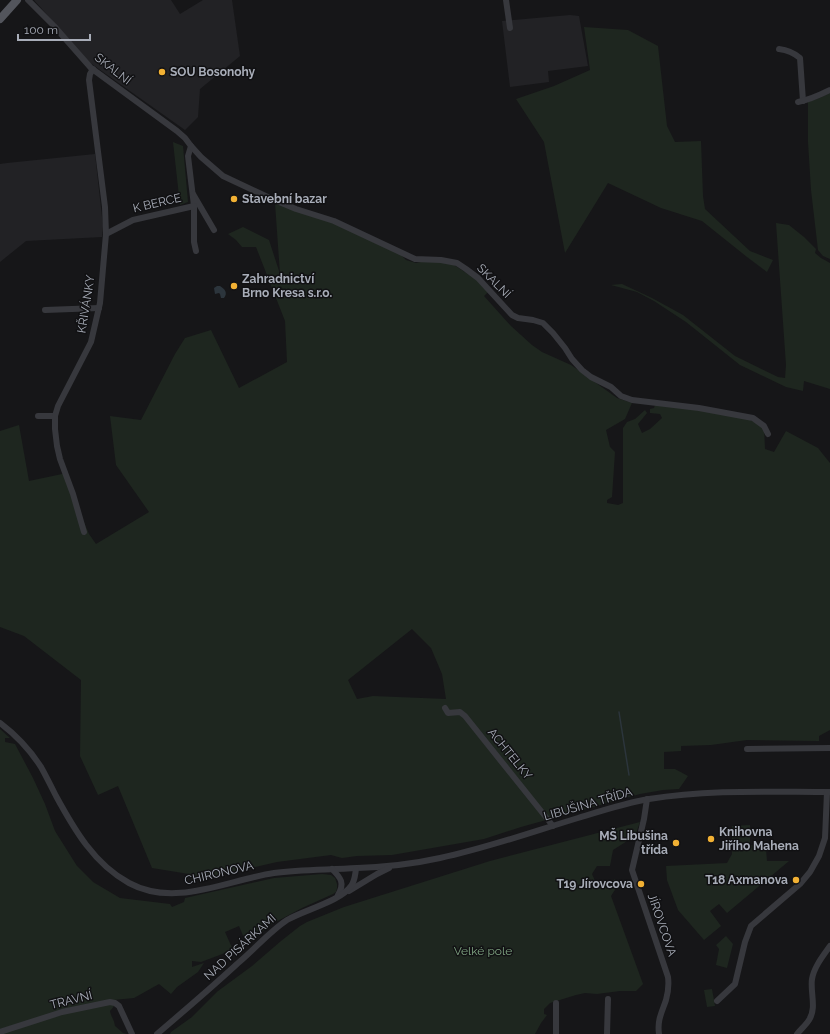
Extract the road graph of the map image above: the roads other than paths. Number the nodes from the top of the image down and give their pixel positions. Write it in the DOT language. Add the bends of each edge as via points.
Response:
graph roads {
  1 [pos="17,0"];
  2 [pos="28,0"];
  3 [pos="506,0"];
  4 [pos="0,19"];
  5 [pos="510,28"];
  6 [pos="779,49"];
  7 [pos="93,69"];
  8 [pos="830,90"];
  9 [pos="191,146"];
  10 [pos="192,193"];
  11 [pos="194,206"];
  12 [pos="214,230"];
  13 [pos="106,234"];
  14 [pos="196,251"];
  15 [pos="99,308"];
  16 [pos="45,310"];
  17 [pos="38,416"];
  18 [pos="55,416"];
  19 [pos="768,434"];
  20 [pos="84,532"];
  21 [pos="445,708"];
  22 [pos="0,723"];
  23 [pos="830,748"];
  24 [pos="747,749"];
  25 [pos="828,792"];
  26 [pos="647,799"];
  27 [pos="553,826"];
  28 [pos="394,866"];
  29 [pos="332,869"];
  30 [pos="356,869"];
  31 [pos="335,898"];
  32 [pos="830,946"];
  33 [pos="608,999"];
  34 [pos="717,1001"];
  35 [pos="556,1003"];
  36 [pos="0,1032"];
  37 [pos="132,1034"];
  38 [pos="157,1034"];
  39 [pos="556,1034"];
  40 [pos="607,1034"];
  41 [pos="659,1034"];
  42 [pos="797,1034"];
  1 -- 4 [label="main road"];
  2 -- 7 [label="street, SKALNÍ"];
  3 -- 5 [label="street"];
  6 -- 8 [label="street" via="787,50 800,58 800,101"];
  7 -- 9 [label="street, SKALNÍ" via="178,131"];
  7 -- 13 [label="street, KŘIVÁNKY" via="90,80"];
  9 -- 10 [label="street" via="188,156"];
  9 -- 19 [label="street, SKALNÍ" via="223,176 272,200 334,221 415,259 456,263 478,278 512,315 543,323 554,333 582,370 621,396 632,400 753,418 764,426"];
  10 -- 11 [label="street"];
  10 -- 12 [label="street"];
  11 -- 13 [label="street, K BERCE" via="132,220"];
  11 -- 14 [label="street"];
  13 -- 15 [label="street, KŘIVÁNKY"];
  15 -- 16 [label="street"];
  15 -- 18 [label="street, KŘIVÁNKY" via="91,342"];
  17 -- 18 [label="street"];
  18 -- 20 [label="street, KŘIVÁNKY" via="54,429 60,459"];
  21 -- 27 [label="street, ACHTELKY" via="448,713 460,712 466,716"];
  22 -- 29 [label="street, CHIRONOVA" via="18,739 42,768 66,814 91,852 110,871 134,885 156,892 182,893 275,873"];
  23 -- 24 [label="street"];
  25 -- 26 [label="street, LIBUŠINA TŘÍDA" via="719,792"];
  25 -- 34 [label="street" via="824,838 819,856 800,884 751,926 735,984"];
  26 -- 27 [label="street, LIBUŠINA TŘÍDA"];
  26 -- 41 [label="street, JÍROVCOVA" via="632,870 668,978 668,992 660,1014"];
  27 -- 28 [label="street, LIBUŠINA TŘÍDA" via="454,855"];
  28 -- 30 [label="street, LIBUŠINA TŘÍDA"];
  28 -- 31 [label="street" via="380,871"];
  29 -- 30 [label="street, CHIRONOVA"];
  29 -- 31 [label="street" via="342,884"];
  30 -- 31 [label="street, NAD PISÁRKAMI" via="351,886"];
  31 -- 38 [label="street, NAD PISÁRKAMI" via="298,914 271,932"];
  32 -- 42 [label="street" via="820,960 812,979 813,1012 810,1020"];
  33 -- 40 [label="street"];
  35 -- 39 [label="street"];
  36 -- 37 [label="street, TRAVNÍ" via="62,1012 110,1002 119,1006"];
}
